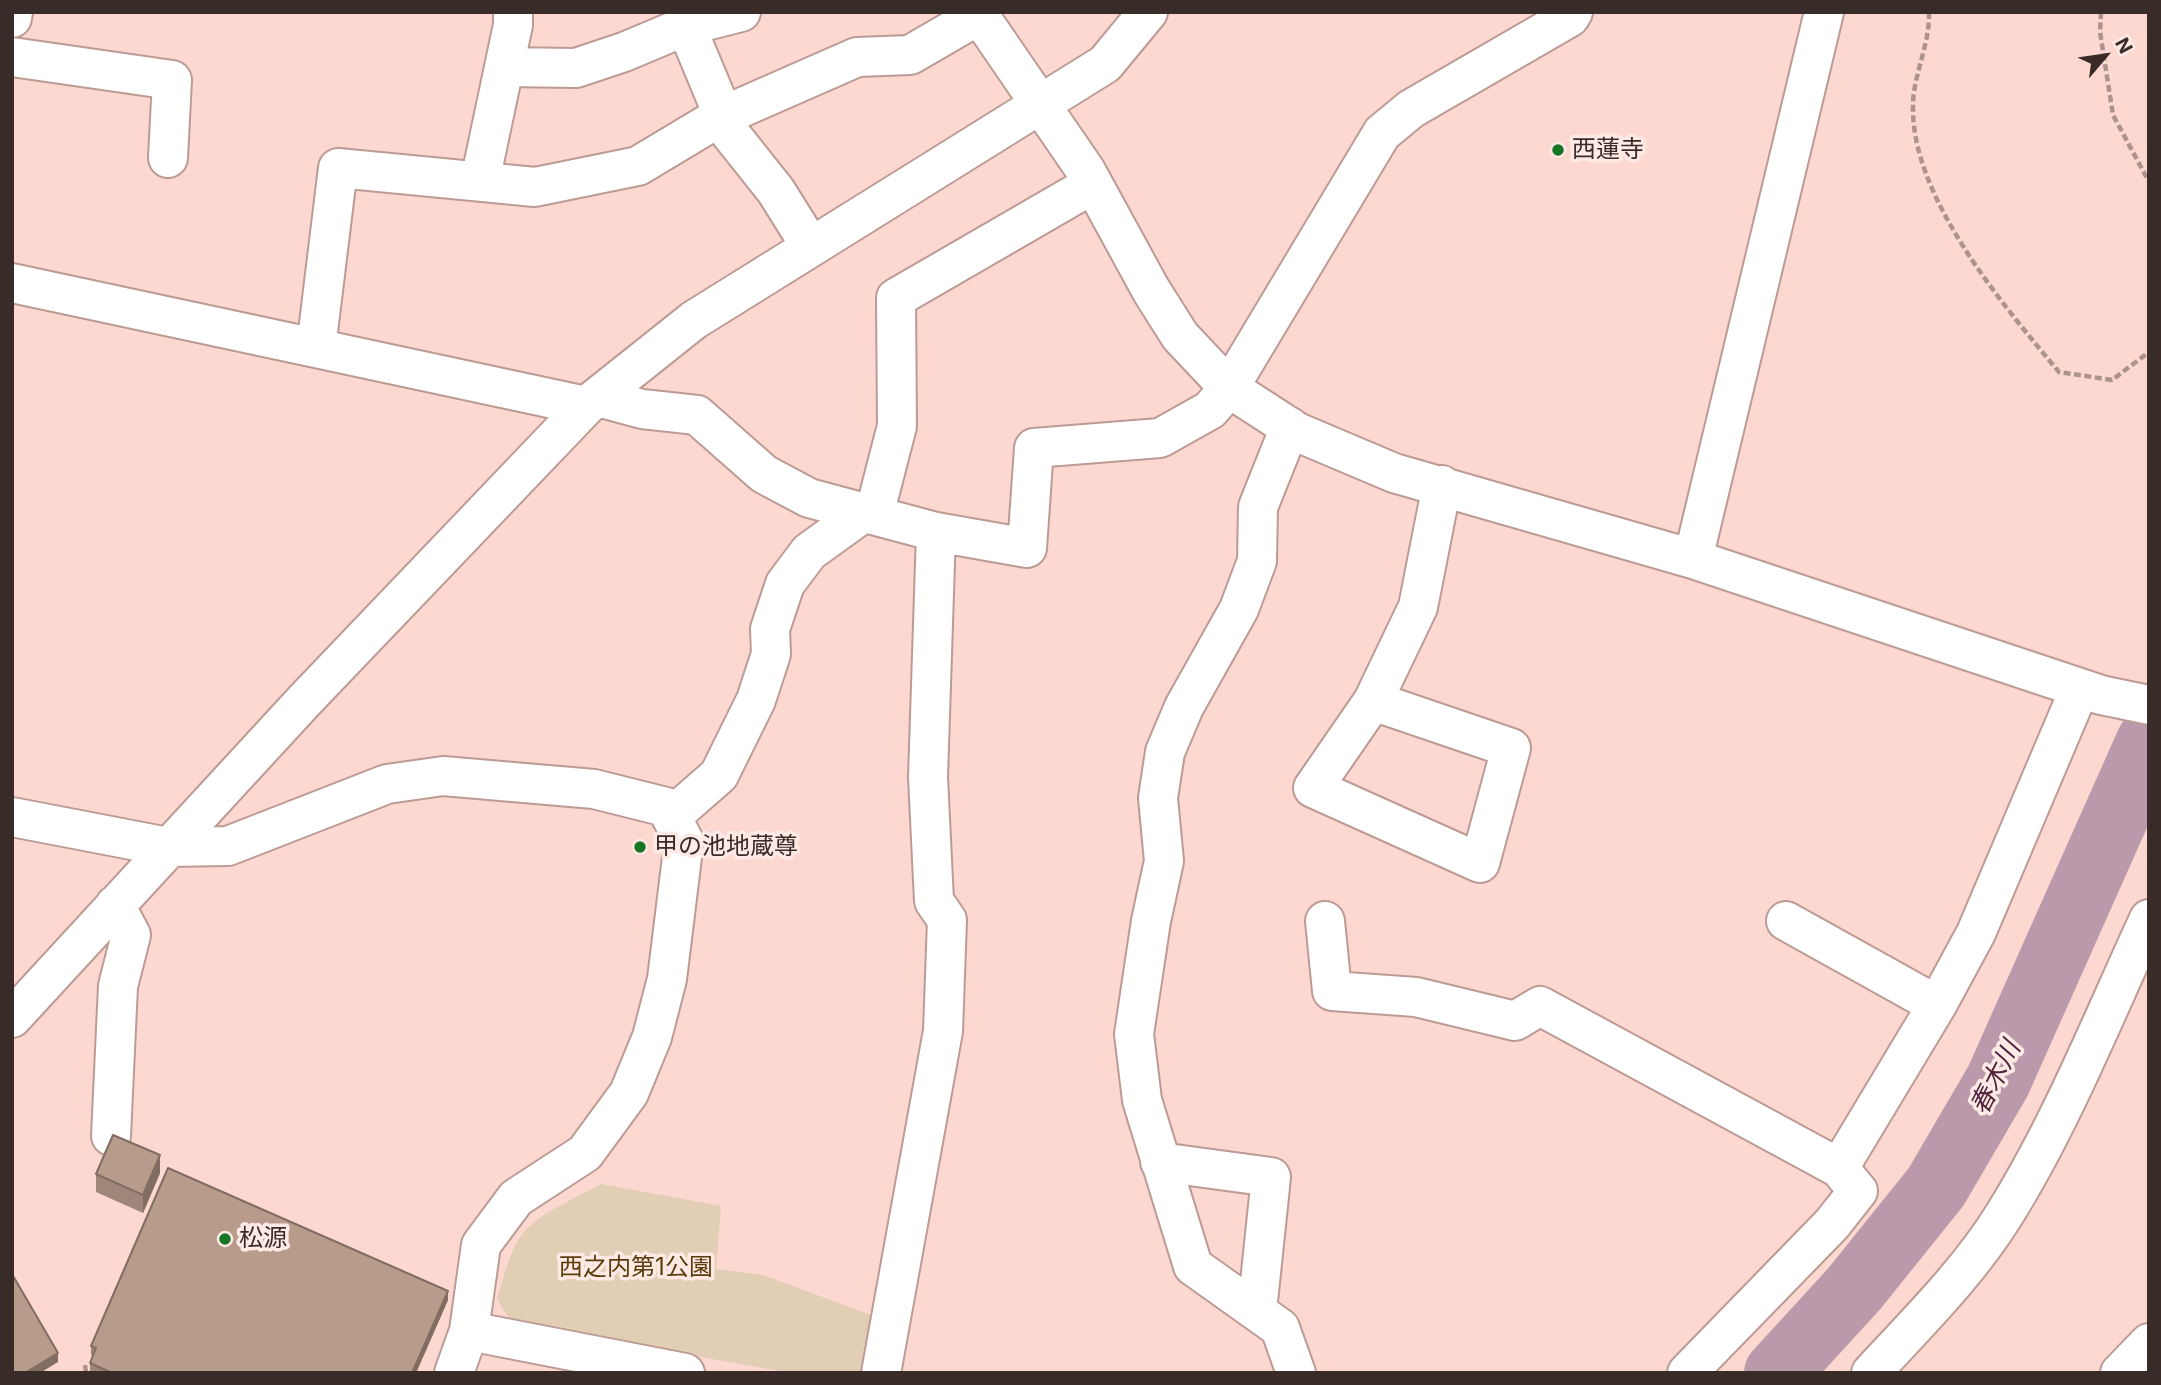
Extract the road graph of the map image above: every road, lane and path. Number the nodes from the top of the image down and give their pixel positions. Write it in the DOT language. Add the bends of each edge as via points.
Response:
graph roads {
  1 [pos="13,12"];
  2 [pos="513,12"];
  3 [pos="741,12"];
  4 [pos="1147,12"];
  5 [pos="1573,12"];
  6 [pos="1824,12"];
  7 [pos="1929,12"];
  8 [pos="2101,12"];
  9 [pos="978,14"];
  10 [pos="12,18"];
  11 [pos="680,22"];
  12 [pos="12,57"];
  13 [pos="504,67"];
  14 [pos="1039,106"];
  15 [pos="720,116"];
  16 [pos="168,158"];
  17 [pos="480,181"];
  18 [pos="2149,182"];
  19 [pos="1093,184"];
  20 [pos="811,247"];
  21 [pos="12,283"];
  22 [pos="316,348"];
  23 [pos="2149,352"];
  24 [pos="1229,388"];
  25 [pos="592,402"];
  26 [pos="1290,427"];
  27 [pos="1442,485"];
  28 [pos="868,514"];
  29 [pos="936,532"];
  30 [pos="1693,559"];
  31 [pos="2091,691"];
  32 [pos="1373,701"];
  33 [pos="2149,705"];
  34 [pos="12,817"];
  35 [pos="671,817"];
  36 [pos="168,847"];
  37 [pos="115,905"];
  38 [pos="2149,919"];
  39 [pos="1325,920"];
  40 [pos="1786,921"];
  41 [pos="1937,1004"];
  42 [pos="12,1018"];
  43 [pos="111,1136"];
  44 [pos="1160,1162"];
  45 [pos="1839,1168"];
  46 [pos="1256,1311"];
  47 [pos="469,1331"];
  48 [pos="2149,1343"];
  49 [pos="85,1365"];
  50 [pos="86,1373"];
  51 [pos="454,1373"];
  52 [pos="685,1373"];
  53 [pos="881,1373"];
  54 [pos="1296,1373"];
  55 [pos="1688,1373"];
  56 [pos="1871,1373"];
  57 [pos="2120,1373"];
  1 -- 10 [label="street"];
  2 -- 13 [label="street"];
  3 -- 11 [label="street"];
  4 -- 14 [label="street" via="1105,64"];
  5 -- 24 [label="street" via="1411,109 1382,133"];
  6 -- 30 [label="street"];
  7 -- 23 [label="path" via="1913,106 1923,172 1984,277 2059,372 2112,380"];
  8 -- 18 [label="path" via="2113,115"];
  9 -- 14 [label="street"];
  9 -- 15 [label="street" via="910,55 857,57"];
  11 -- 13 [label="street" via="624,52 576,68"];
  11 -- 15 [label="street"];
  12 -- 16 [label="street" via="172,80"];
  13 -- 17 [label="street"];
  14 -- 19 [label="street"];
  14 -- 20 [label="street"];
  15 -- 17 [label="street" via="638,166 535,187"];
  15 -- 20 [label="street"];
  17 -- 22 [label="street" via="338,168"];
  19 -- 24 [label="street" via="1180,336"];
  19 -- 28 [label="street" via="896,298 897,426"];
  20 -- 25 [label="street" via="694,320"];
  21 -- 22 [label="street"];
  22 -- 25 [label="street"];
  24 -- 26 [label="street"];
  24 -- 29 [label="street" via="1210,410 1160,438 1034,448 1027,548"];
  25 -- 28 [label="street" via="697,415 764,474 809,498"];
  25 -- 36 [label="street"];
  26 -- 27 [label="street" via="1394,473"];
  26 -- 44 [label="street" via="1258,507 1257,561 1239,609 1184,707 1165,752 1158,798 1164,861 1135,1034 1142,1100"];
  27 -- 30 [label="street"];
  27 -- 32 [label="street" via="1418,607"];
  28 -- 29 [label="street"];
  28 -- 35 [label="street" via="809,552 785,584 770,629 771,654 756,700 719,775"];
  29 -- 53 [label="street" via="928,777 934,901 947,920 943,1031"];
  30 -- 31 [label="street"];
  31 -- 33 [label="street"];
  31 -- 41 [label="street" via="1976,933"];
  32 -- 32 [label="street" via="1313,788 1480,863 1511,748"];
  34 -- 36 [label="street"];
  35 -- 36 [label="street" via="666,807 594,789 443,776 387,785 228,846"];
  35 -- 47 [label="street" via="684,841 667,979 652,1037 629,1093 585,1153 516,1198 481,1245"];
  36 -- 37 [label="street"];
  37 -- 42 [label="street"];
  37 -- 43 [label="street" via="131,935 118,986"];
  38 -- 56 [label="street" via="2059,1114 2003,1216 1943,1295"];
  39 -- 45 [label="street" via="1332,991 1416,997 1515,1021 1540,1006"];
  40 -- 41 [label="street"];
  41 -- 45 [label="street"];
  44 -- 46 [label="street" via="1193,1266"];
  44 -- 46 [label="street" via="1271,1177"];
  45 -- 55 [label="street" via="1858,1191 1832,1224"];
  46 -- 54 [label="street" via="1280,1328"];
  47 -- 51 [label="street"];
  47 -- 52 [label="street"];
  48 -- 57 [label="street"];
  49 -- 50 [label="path"];
}
